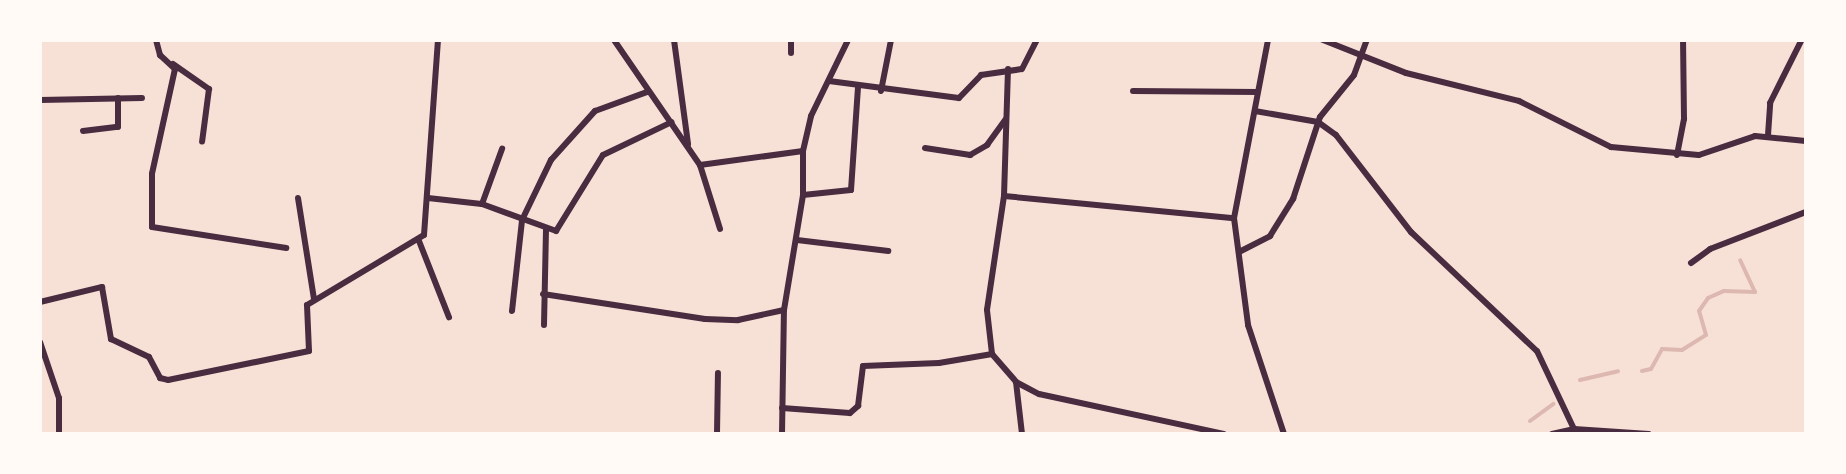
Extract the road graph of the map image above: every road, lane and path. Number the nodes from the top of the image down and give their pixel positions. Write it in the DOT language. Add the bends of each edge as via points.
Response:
graph roads {
  1 [pos="156,40"];
  2 [pos="438,40"];
  3 [pos="614,40"];
  4 [pos="674,40"];
  5 [pos="791,40"];
  6 [pos="848,40"];
  7 [pos="891,40"];
  8 [pos="1037,40"];
  9 [pos="1268,40"];
  10 [pos="1323,40"];
  11 [pos="1367,40"];
  12 [pos="1683,40"];
  13 [pos="1800,41"];
  14 [pos="1806,41"];
  15 [pos="791,53"];
  16 [pos="1361,57"];
  17 [pos="173,64"];
  18 [pos="1008,69"];
  19 [pos="829,81"];
  20 [pos="858,88"];
  21 [pos="881,91"];
  22 [pos="1132,91"];
  23 [pos="647,92"];
  24 [pos="1257,93"];
  25 [pos="118,98"];
  26 [pos="142,98"];
  27 [pos="40,100"];
  28 [pos="1255,111"];
  29 [pos="1006,118"];
  30 [pos="1319,119"];
  31 [pos="672,122"];
  32 [pos="83,131"];
  33 [pos="1768,135"];
  34 [pos="1806,141"];
  35 [pos="202,142"];
  36 [pos="689,148"];
  37 [pos="925,148"];
  38 [pos="502,149"];
  39 [pos="803,151"];
  40 [pos="1677,155"];
  41 [pos="700,165"];
  42 [pos="803,195"];
  43 [pos="1004,196"];
  44 [pos="298,198"];
  45 [pos="428,198"];
  46 [pos="482,204"];
  47 [pos="1806,212"];
  48 [pos="1234,218"];
  49 [pos="522,220"];
  50 [pos="720,229"];
  51 [pos="546,230"];
  52 [pos="797,240"];
  53 [pos="419,241"];
  54 [pos="286,248"];
  55 [pos="888,251"];
  56 [pos="1239,252"];
  57 [pos="1691,263"];
  58 [pos="543,294"];
  59 [pos="314,299"];
  60 [pos="40,302"];
  61 [pos="784,310"];
  62 [pos="512,311"];
  63 [pos="449,317"];
  64 [pos="544,325"];
  65 [pos="40,342"];
  66 [pos="993,354"];
  67 [pos="718,373"];
  68 [pos="1016,382"];
  69 [pos="782,408"];
  70 [pos="1574,429"];
  71 [pos="59,434"];
  72 [pos="717,434"];
  73 [pos="782,434"];
  74 [pos="1022,434"];
  75 [pos="1224,434"];
  76 [pos="1284,434"];
  77 [pos="1552,434"];
  78 [pos="1649,434"];
  1 -- 17 [label="street" via="160,55"];
  2 -- 45 [label="street"];
  3 -- 23 [label="street"];
  4 -- 36 [label="street"];
  5 -- 15 [label="street"];
  6 -- 19 [label="street"];
  7 -- 21 [label="street"];
  8 -- 18 [label="street" via="1022,69"];
  9 -- 24 [label="street"];
  10 -- 16 [label="street"];
  11 -- 16 [label="street"];
  12 -- 40 [label="street" via="1684,119"];
  13 -- 14 [label="street"];
  13 -- 33 [label="street" via="1770,103"];
  16 -- 30 [label="street"];
  16 -- 40 [label="street" via="1519,100 1611,147"];
  17 -- 35 [label="street" via="209,89"];
  17 -- 54 [label="street" via="152,174 152,227"];
  18 -- 21 [label="street" via="981,75 959,98"];
  18 -- 29 [label="street"];
  19 -- 20 [label="street"];
  19 -- 39 [label="street"];
  20 -- 21 [label="street"];
  20 -- 42 [label="street" via="851,190"];
  22 -- 24 [label="street"];
  23 -- 31 [label="street"];
  23 -- 49 [label="street" via="584,120 551,160"];
  24 -- 28 [label="street"];
  25 -- 26 [label="street"];
  25 -- 27 [label="street"];
  25 -- 32 [label="street" via="118,127"];
  28 -- 30 [label="street"];
  28 -- 48 [label="street"];
  29 -- 37 [label="street" via="987,145 970,155"];
  29 -- 43 [label="street"];
  30 -- 56 [label="street" via="1293,199 1270,236"];
  30 -- 70 [label="street" via="1419,240 1537,351"];
  31 -- 36 [label="street"];
  31 -- 51 [label="street" via="603,155 559,229"];
  33 -- 34 [label="street"];
  33 -- 40 [label="street" via="1699,155"];
  36 -- 41 [label="street"];
  38 -- 46 [label="street"];
  39 -- 41 [label="street"];
  39 -- 42 [label="street"];
  41 -- 50 [label="street"];
  42 -- 52 [label="street"];
  43 -- 48 [label="street"];
  43 -- 66 [label="street" via="987,310"];
  44 -- 59 [label="street"];
  45 -- 46 [label="street"];
  45 -- 53 [label="street" via="426,227"];
  46 -- 49 [label="street"];
  47 -- 57 [label="street" via="1710,249"];
  48 -- 56 [label="street"];
  49 -- 51 [label="street"];
  49 -- 62 [label="street"];
  51 -- 58 [label="street"];
  52 -- 55 [label="street"];
  52 -- 61 [label="street"];
  53 -- 59 [label="street"];
  53 -- 63 [label="street"];
  56 -- 76 [label="street" via="1248,325"];
  58 -- 61 [label="street" via="705,319 738,320"];
  58 -- 64 [label="street"];
  59 -- 60 [label="street" via="304,314 309,351 168,381 148,357 111,339 102,287"];
  61 -- 69 [label="street"];
  65 -- 71 [label="street" via="59,398"];
  66 -- 68 [label="street"];
  66 -- 69 [label="street" via="939,363 863,366 858,406 849,413"];
  67 -- 72 [label="street"];
  68 -- 74 [label="street"];
  68 -- 75 [label="street" via="1039,394"];
  69 -- 73 [label="street"];
  70 -- 77 [label="street"];
  70 -- 78 [label="street"];
}
